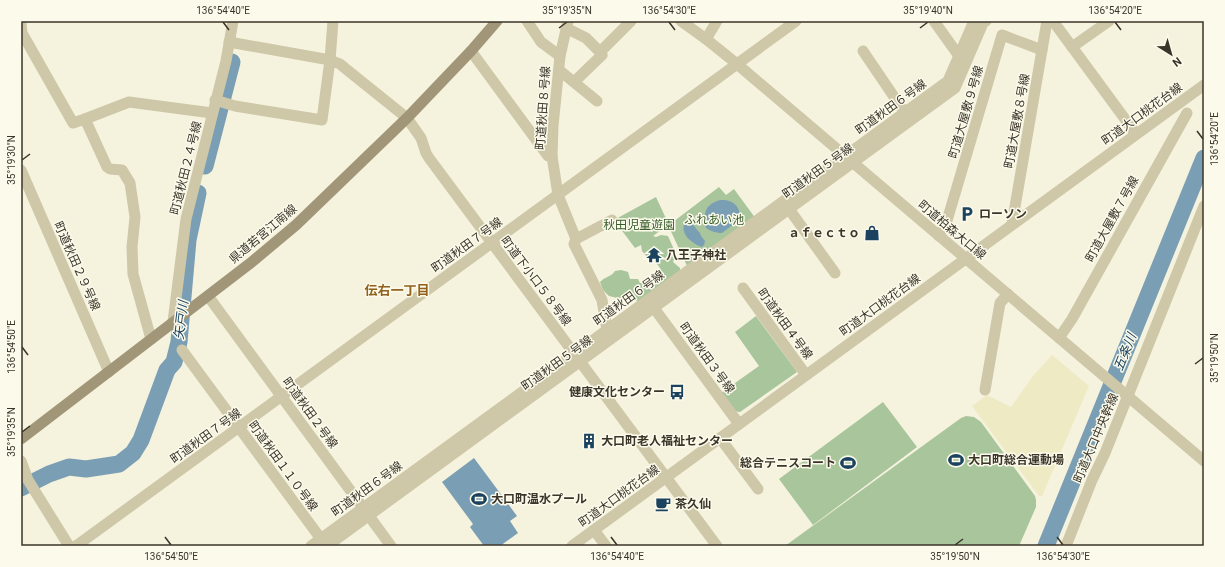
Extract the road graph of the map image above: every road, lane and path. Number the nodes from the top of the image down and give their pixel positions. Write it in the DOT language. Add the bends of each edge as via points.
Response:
graph roads {
  1 [pos="232,21"];
  2 [pos="333,21"];
  3 [pos="497,21"];
  4 [pos="527,21"];
  5 [pos="631,21"];
  6 [pos="681,21"];
  7 [pos="717,21"];
  8 [pos="796,21"];
  9 [pos="934,21"];
  10 [pos="974,21"];
  11 [pos="986,21"];
  12 [pos="1047,21"];
  13 [pos="1053,21"];
  14 [pos="1109,21"];
  15 [pos="21,23"];
  16 [pos="567,24"];
  17 [pos="706,39"];
  18 [pos="229,42"];
  19 [pos="1072,47"];
  20 [pos="1042,50"];
  21 [pos="471,51"];
  22 [pos="863,51"];
  23 [pos="600,52"];
  24 [pos="560,56"];
  25 [pos="959,56"];
  26 [pos="330,60"];
  27 [pos="737,64"];
  28 [pos="558,70"];
  29 [pos="574,82"];
  30 [pos="1204,85"];
  31 [pos="215,100"];
  32 [pos="597,101"];
  33 [pos="1187,112"];
  34 [pos="212,113"];
  35 [pos="905,113"];
  36 [pos="406,118"];
  37 [pos="85,119"];
  38 [pos="1136,134"];
  39 [pos="552,156"];
  40 [pos="849,159"];
  41 [pos="21,170"];
  42 [pos="558,195"];
  43 [pos="1204,206"];
  44 [pos="789,209"];
  45 [pos="612,220"];
  46 [pos="1012,224"];
  47 [pos="939,236"];
  48 [pos="576,239"];
  49 [pos="492,243"];
  50 [pos="966,258"];
  51 [pos="835,273"];
  52 [pos="743,288"];
  53 [pos="1008,294"];
  54 [pos="208,296"];
  55 [pos="654,308"];
  56 [pos="174,322"];
  57 [pos="607,330"];
  58 [pos="1059,338"];
  59 [pos="151,339"];
  60 [pos="182,350"];
  61 [pos="577,358"];
  62 [pos="109,372"];
  63 [pos="806,375"];
  64 [pos="985,390"];
  65 [pos="282,397"];
  66 [pos="1128,397"];
  67 [pos="740,424"];
  68 [pos="239,428"];
  69 [pos="720,438"];
  70 [pos="21,439"];
  71 [pos="21,461"];
  72 [pos="1204,461"];
  73 [pos="666,477"];
  74 [pos="758,489"];
  75 [pos="366,512"];
  76 [pos="594,530"];
  77 [pos="320,544"];
  78 [pos="69,546"];
  79 [pos="76,546"];
  80 [pos="391,546"];
  81 [pos="572,546"];
  82 [pos="606,546"];
  83 [pos="717,546"];
  84 [pos="1066,546"];
  1 -- 18 [label="street, 町道秋田２４号線"];
  2 -- 26 [label="street"];
  3 -- 21 [label="main road, 県道若宮江南線"];
  4 -- 24 [label="street" via="541,42"];
  5 -- 23 [label="street"];
  6 -- 17 [label="street, 町道柏森大口線"];
  7 -- 17 [label="street"];
  8 -- 27 [label="street, 町道秋田７号線"];
  9 -- 25 [label="street"];
  10 -- 25 [label="street, 町道秋田６号線"];
  11 -- 40 [label="street, 町道秋田５号線" via="955,88"];
  12 -- 20 [label="street, 町道大屋敷８号線"];
  13 -- 19 [label="street"];
  14 -- 19 [label="street"];
  15 -- 37 [label="street" via="22,34 73,123"];
  16 -- 23 [label="street"];
  16 -- 24 [label="street, 町道秋田８号線"];
  17 -- 27 [label="street, 町道柏森大口線"];
  18 -- 26 [label="street, 町道下小口５８号線"];
  18 -- 31 [label="street, 町道秋田２４号線"];
  19 -- 38 [label="street"];
  20 -- 46 [label="street, 町道大屋敷８号線"];
  20 -- 47 [label="street, 町道大屋敷９号線" via="1002,35 946,224"];
  21 -- 36 [label="main road, 県道若宮江南線"];
  21 -- 39 [label="street" via="548,156"];
  22 -- 35 [label="street"];
  23 -- 29 [label="street" via="602,55"];
  24 -- 28 [label="street, 町道秋田８号線"];
  25 -- 35 [label="street, 町道秋田６号線" via="948,81"];
  26 -- 31 [label="street" via="322,120 235,106"];
  26 -- 36 [label="street, 町道下小口５８号線" via="346,68"];
  27 -- 40 [label="street, 町道柏森大口線"];
  27 -- 42 [label="street, 町道秋田７号線"];
  28 -- 29 [label="street"];
  28 -- 39 [label="street, 町道秋田８号線"];
  29 -- 32 [label="street"];
  30 -- 38 [label="street, 町道大口桃花台線"];
  31 -- 34 [label="street, 町道秋田２４号線"];
  33 -- 58 [label="street, 町道大屋敷７号線"];
  34 -- 37 [label="street" via="129,102"];
  34 -- 56 [label="street, 町道秋田２４号線" via="186,219"];
  35 -- 40 [label="street, 町道秋田６号線"];
  36 -- 49 [label="street, 町道下小口５８号線" via="421,138 429,158"];
  36 -- 54 [label="main road, 県道若宮江南線" via="296,226"];
  37 -- 59 [label="street" via="107,167 122,170 130,183 135,217 132,274"];
  38 -- 46 [label="street, 町道大口桃花台線"];
  39 -- 42 [label="street, 町道秋田８号線"];
  40 -- 44 [label="street, 町道秋田５号線"];
  40 -- 47 [label="street, 町道柏森大口線"];
  40 -- 57 [label="street, 町道秋田６号線"];
  41 -- 62 [label="street, 町道秋田２９号線"];
  42 -- 48 [label="street, 町道秋田８号線"];
  42 -- 49 [label="street, 町道秋田７号線"];
  43 -- 66 [label="street, 町道大口中央幹線"];
  44 -- 51 [label="street"];
  44 -- 55 [label="street, 町道秋田５号線"];
  45 -- 48 [label="street"];
  46 -- 50 [label="street, 町道大口桃花台線"];
  47 -- 50 [label="street, 町道柏森大口線"];
  48 -- 57 [label="street, 町道秋田８号線" via="574,244 602,300"];
  49 -- 61 [label="street, 町道下小口５８号線"];
  49 -- 65 [label="street, 町道秋田７号線"];
  50 -- 53 [label="street, 町道柏森大口線"];
  50 -- 63 [label="street, 町道大口桃花台線"];
  52 -- 63 [label="street, 町道秋田４号線"];
  53 -- 58 [label="street, 町道柏森大口線"];
  53 -- 64 [label="street" via="1000,303"];
  54 -- 56 [label="main road, 県道若宮江南線"];
  54 -- 65 [label="street, 町道秋田２号線"];
  55 -- 61 [label="street, 町道秋田５号線"];
  55 -- 67 [label="street, 町道秋田３号線"];
  56 -- 59 [label="main road, 県道若宮江南線"];
  57 -- 61 [label="street, 町道秋田６号線"];
  58 -- 66 [label="street, 町道柏森大口線"];
  59 -- 62 [label="main road, 県道若宮江南線"];
  60 -- 68 [label="street, 町道秋田１１０号線"];
  61 -- 73 [label="street, 町道下小口５８号線"];
  61 -- 75 [label="street, 町道秋田６号線"];
  62 -- 70 [label="main road, 県道若宮江南線"];
  63 -- 67 [label="street, 町道大口桃花台線"];
  65 -- 68 [label="street, 町道秋田７号線"];
  65 -- 75 [label="street, 町道秋田２号線"];
  66 -- 72 [label="street, 町道柏森大口線"];
  66 -- 84 [label="street, 町道大口中央幹線"];
  67 -- 69 [label="street, 町道大口桃花台線"];
  68 -- 77 [label="street, 町道秋田１１０号線"];
  68 -- 79 [label="street, 町道秋田７号線"];
  69 -- 73 [label="street, 町道大口桃花台線"];
  69 -- 74 [label="street"];
  71 -- 78 [label="street" via="28,480"];
  73 -- 76 [label="street, 町道大口桃花台線"];
  73 -- 83 [label="street, 町道下小口５８号線"];
  75 -- 77 [label="street, 町道秋田６号線"];
  75 -- 80 [label="street, 町道秋田２号線"];
  76 -- 81 [label="street, 町道大口桃花台線"];
  76 -- 82 [label="street"];
}
